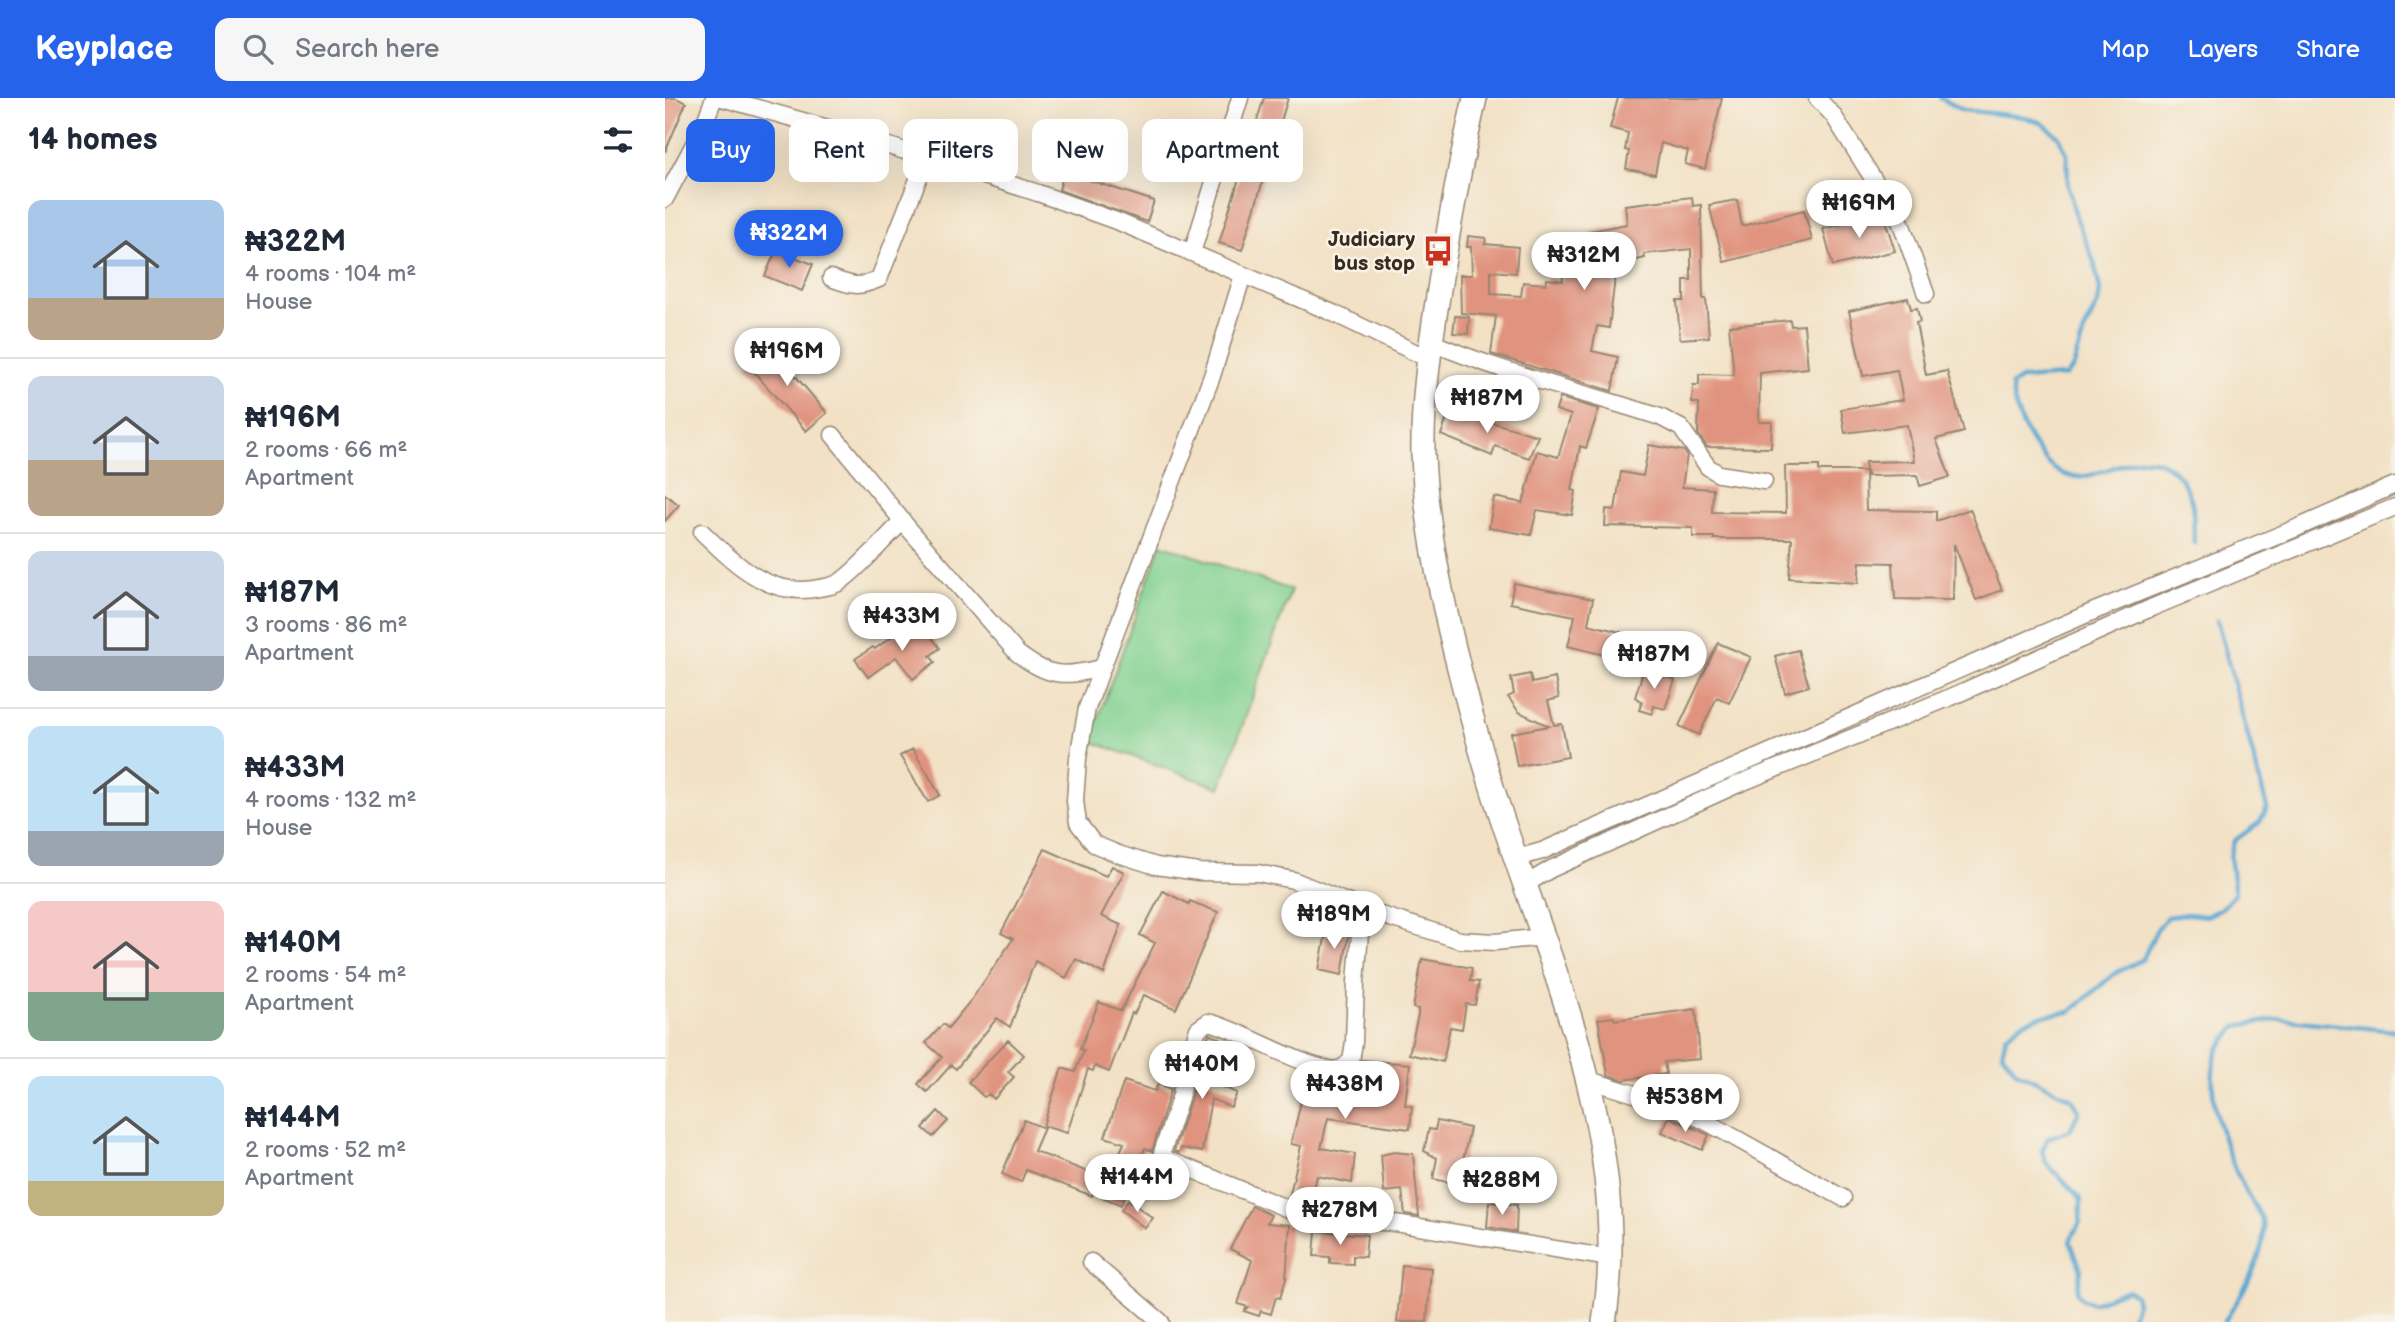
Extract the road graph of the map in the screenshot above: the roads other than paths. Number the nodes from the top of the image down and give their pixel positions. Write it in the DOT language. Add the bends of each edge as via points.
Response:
graph roads {
  1 [pos="714,98"];
  2 [pos="722,98"];
  3 [pos="1240,98"];
  4 [pos="1475,98"];
  5 [pos="1817,98"];
  6 [pos="903,152"];
  7 [pos="917,182"];
  8 [pos="1002,182"];
  9 [pos="665,199"];
  10 [pos="1192,253"];
  11 [pos="1243,275"];
  12 [pos="831,278"];
  13 [pos="1927,294"];
  14 [pos="1430,350"];
  15 [pos="833,435"];
  16 [pos="1764,481"];
  17 [pos="2395,485"];
  18 [pos="2395,507"];
  19 [pos="902,521"];
  20 [pos="702,532"];
  21 [pos="1102,668"];
  22 [pos="1517,858"];
  23 [pos="1527,884"];
  24 [pos="1362,908"];
  25 [pos="1544,937"];
  26 [pos="1589,1080"];
  27 [pos="1843,1198"];
  28 [pos="1610,1258"];
  29 [pos="1091,1262"];
  30 [pos="1161,1322"];
  31 [pos="1604,1322"];
  1 -- 9 [label="street"];
  2 -- 6 [label="street"];
  3 -- 10 [label="street"];
  4 -- 14 [label="main road"];
  5 -- 13 [label="street" via="1833,115 1901,223"];
  7 -- 12 [label="street" via="879,279 862,286"];
  8 -- 10 [label="street" via="1119,222"];
  10 -- 11 [label="street"];
  11 -- 14 [label="street"];
  11 -- 21 [label="street" via="1212,376"];
  14 -- 16 [label="street" via="1660,416 1681,428 1708,467 1719,474"];
  14 -- 22 [label="main road" via="1423,453 1439,573 1455,650"];
  15 -- 19 [label="street"];
  17 -- 22 [label="street"];
  18 -- 23 [label="street" via="1736,785"];
  19 -- 20 [label="street" via="838,584 806,591 791,591 761,580 734,563"];
  19 -- 21 [label="street" via="1017,653 1036,668 1072,675"];
  21 -- 24 [label="street" via="1087,708 1075,801 1078,823 1094,844 1156,866 1293,880"];
  22 -- 23 [label="main road"];
  23 -- 25 [label="main road"];
  24 -- 25 [label="street" via="1460,940"];
  24 -- 28 [label="street" via="1351,1061 1341,1069 1322,1068 1208,1022 1198,1029 1162,1153 1303,1215 1407,1225"];
  25 -- 26 [label="main road"];
  26 -- 27 [label="street" via="1705,1121"];
  26 -- 28 [label="main road" via="1601,1133"];
  28 -- 31 [label="main road"];
  29 -- 30 [label="street"];
}
